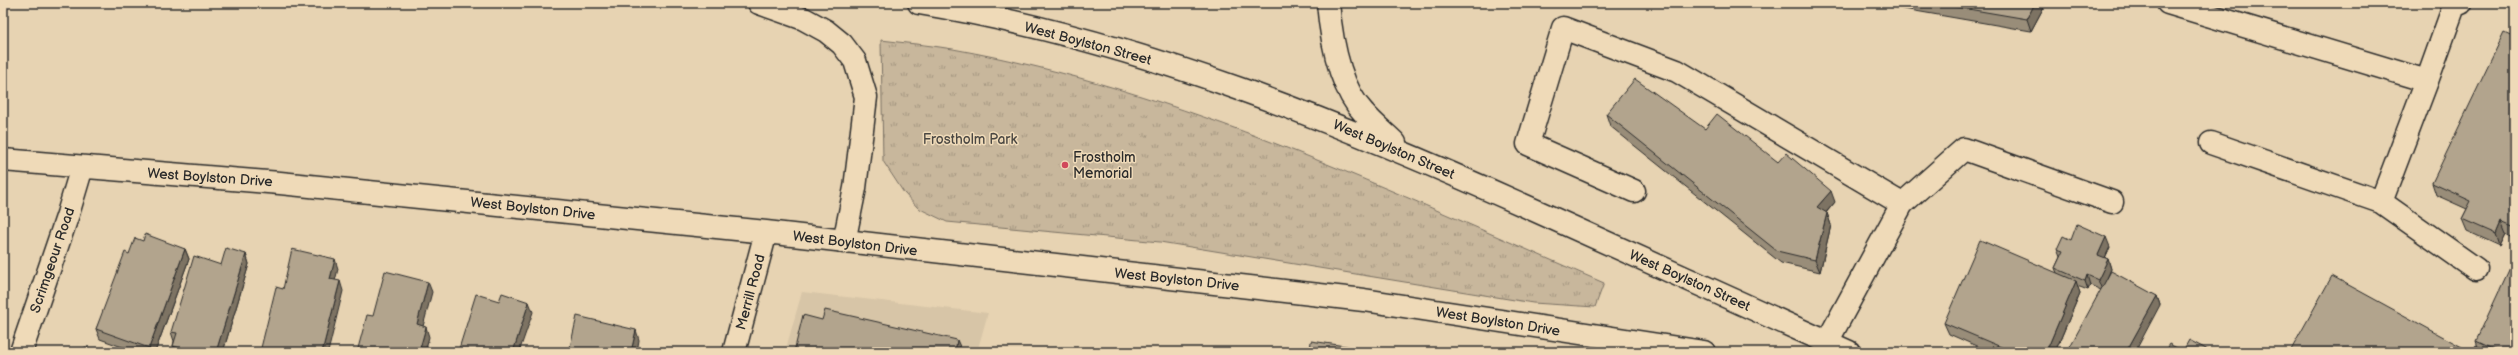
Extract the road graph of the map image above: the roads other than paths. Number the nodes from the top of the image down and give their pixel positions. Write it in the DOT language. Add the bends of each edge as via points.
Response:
graph roads {
  1 [pos="759,3"];
  2 [pos="919,3"];
  3 [pos="1328,3"];
  4 [pos="2168,3"];
  5 [pos="2455,4"];
  6 [pos="2427,81"];
  7 [pos="2211,143"];
  8 [pos="1404,152"];
  9 [pos="3,160"];
  10 [pos="82,167"];
  11 [pos="1634,191"];
  12 [pos="2112,202"];
  13 [pos="2381,202"];
  14 [pos="1902,204"];
  15 [pos="766,232"];
  16 [pos="844,242"];
  17 [pos="2476,269"];
  18 [pos="1827,342"];
  19 [pos="20,352"];
  20 [pos="734,352"];
  21 [pos="1704,352"];
  22 [pos="1849,352"];
  1 -- 16 [label="street" via="804,19 826,31 842,44 855,62 866,97 855,188"];
  2 -- 8 [label="street, West Boylston Street" via="1063,34 1173,66 1251,92"];
  3 -- 8 [label="street" via="1330,30 1337,59 1349,88 1362,112"];
  4 -- 6 [label="street"];
  5 -- 6 [label="street"];
  6 -- 13 [label="street"];
  7 -- 13 [label="street"];
  8 -- 18 [label="street, West Boylston Street"];
  9 -- 10 [label="street, West Boylston Drive"];
  10 -- 15 [label="street, West Boylston Drive" via="280,183"];
  10 -- 19 [label="street, Scrimgeour Road"];
  11 -- 14 [label="street" via="1528,144 1563,28 1677,72"];
  12 -- 14 [label="street" via="1964,149"];
  13 -- 17 [label="street"];
  14 -- 18 [label="street"];
  15 -- 16 [label="street, West Boylston Drive"];
  15 -- 20 [label="street, Merrill Road"];
  16 -- 21 [label="street, West Boylston Drive" via="1364,300"];
  18 -- 22 [label="street, West Boylston Street"];
}
